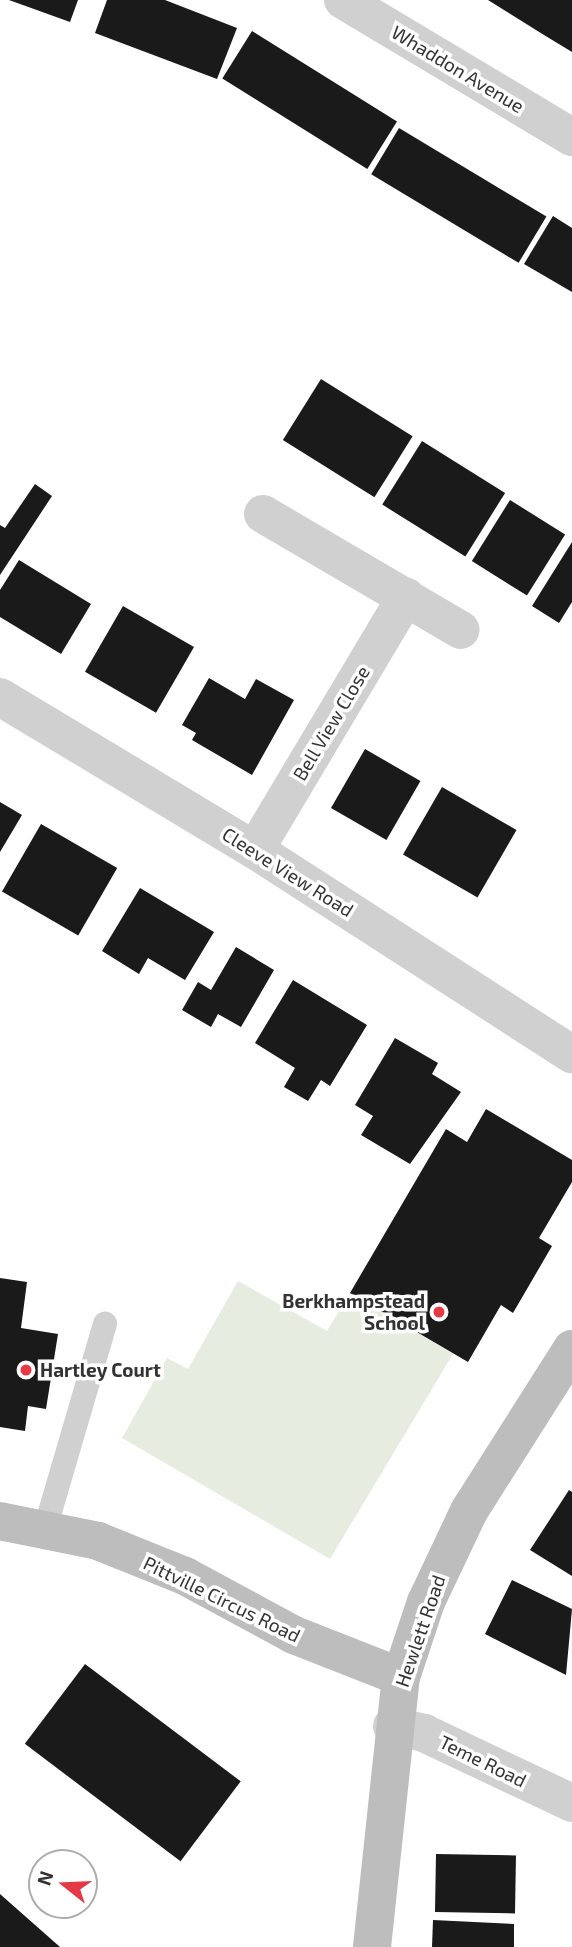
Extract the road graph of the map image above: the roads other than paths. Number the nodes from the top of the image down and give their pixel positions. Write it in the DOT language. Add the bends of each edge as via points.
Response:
graph roads {
  1 [pos="343,0"];
  2 [pos="572,138"];
  3 [pos="263,514"];
  4 [pos="406,597"];
  5 [pos="461,630"];
  6 [pos="0,698"];
  7 [pos="255,850"];
  8 [pos="572,1054"];
  9 [pos="105,1324"];
  10 [pos="572,1349"];
  11 [pos="0,1521"];
  12 [pos="45,1529"];
  13 [pos="401,1677"];
  14 [pos="391,1726"];
  15 [pos="572,1804"];
  16 [pos="372,1947"];
  1 -- 2 [label="street, Whaddon Avenue"];
  3 -- 4 [label="street"];
  4 -- 5 [label="street"];
  4 -- 7 [label="street, Bell View Close"];
  6 -- 7 [label="street, Cleeve View Road"];
  7 -- 8 [label="street, Cleeve View Road"];
  9 -- 12 [label="lane"];
  10 -- 13 [label="street, Hewlett Road" via="469,1511 426,1602"];
  11 -- 12 [label="street, Pittville Circus Road"];
  12 -- 13 [label="street, Pittville Circus Road" via="98,1541 185,1576 294,1635"];
  13 -- 14 [label="street, Hewlett Road"];
  14 -- 15 [label="street, Teme Road" via="424,1733"];
  14 -- 16 [label="street, Hewlett Road"];
}
